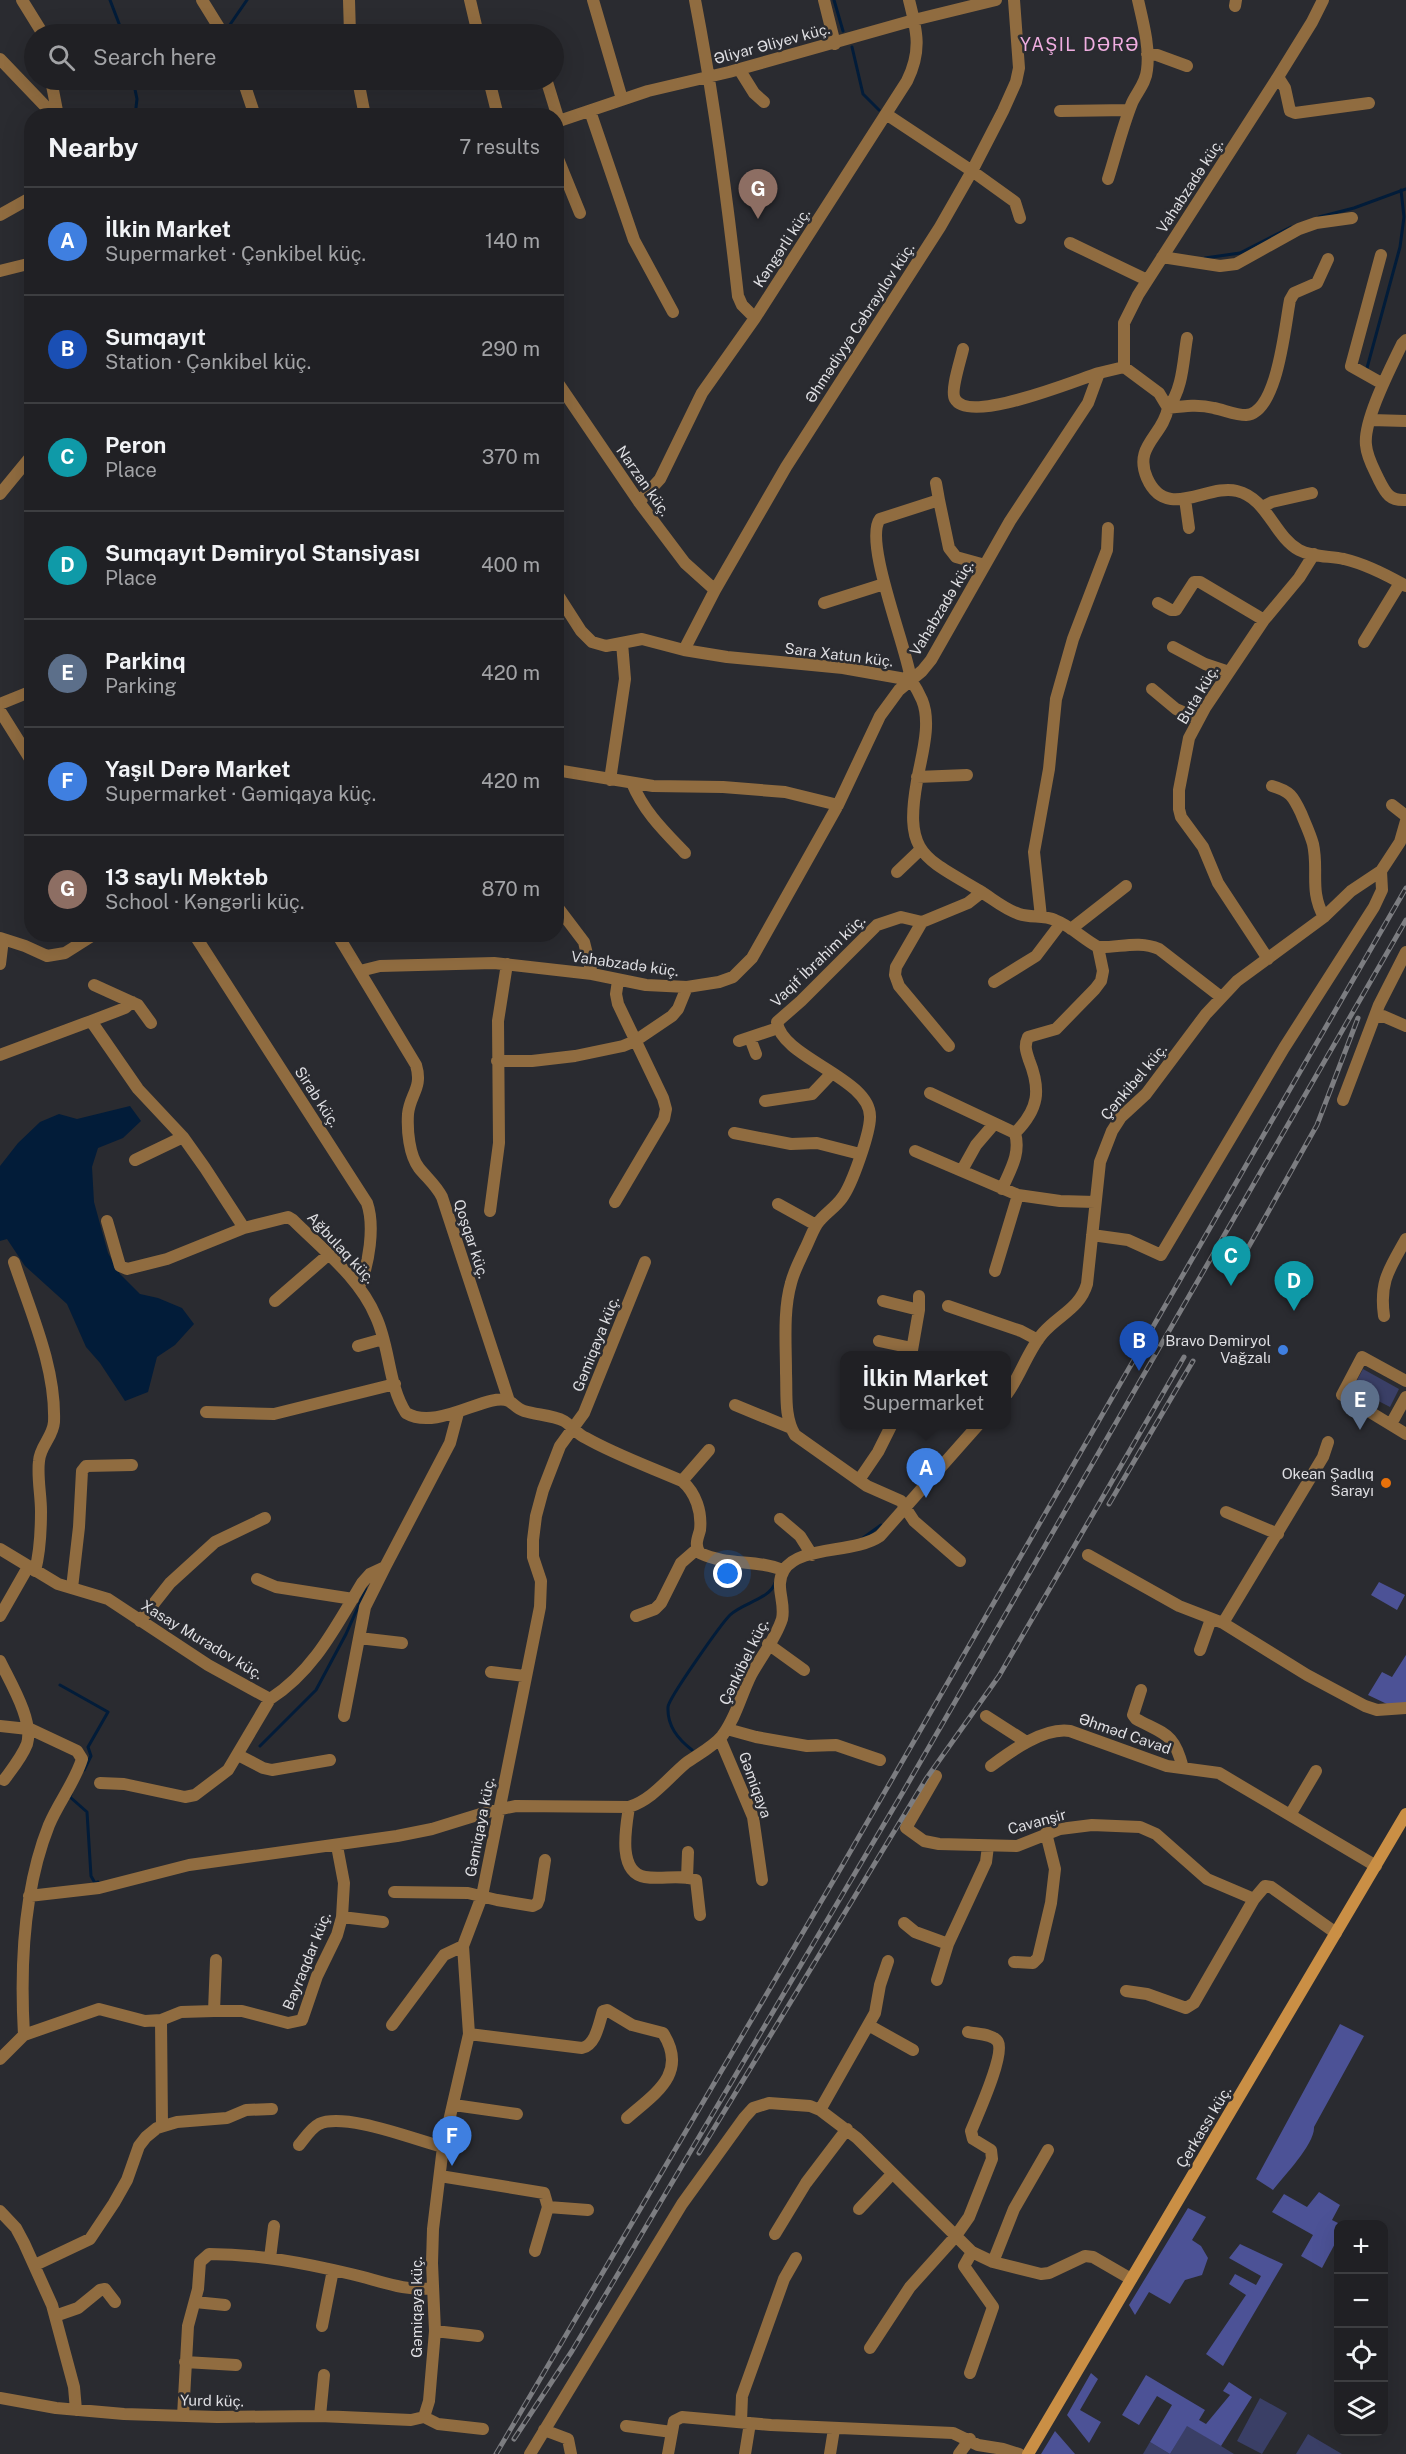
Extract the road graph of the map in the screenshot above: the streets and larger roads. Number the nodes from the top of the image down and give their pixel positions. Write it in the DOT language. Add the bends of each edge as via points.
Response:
graph roads {
  1 [pos="22,0"];
  2 [pos="202,0"];
  3 [pos="349,0"];
  4 [pos="470,0"];
  5 [pos="593,0"];
  6 [pos="695,0"];
  7 [pos="824,0"];
  8 [pos="909,0"];
  9 [pos="996,0"];
  10 [pos="1014,0"];
  11 [pos="1138,0"];
  12 [pos="1323,0"];
  13 [pos="914,20"];
  14 [pos="37,24"];
  15 [pos="217,24"];
  16 [pos="350,24"];
  17 [pos="476,24"];
  18 [pos="835,44"];
  19 [pos="1147,54"];
  20 [pos="1,63"];
  21 [pos="1187,66"];
  22 [pos="739,69"];
  23 [pos="710,76"];
  24 [pos="1278,77"];
  25 [pos="24,85"];
  26 [pos="30,90"];
  27 [pos="53,90"];
  28 [pos="246,90"];
  29 [pos="360,90"];
  30 [pos="492,90"];
  31 [pos="549,90"];
  32 [pos="622,99"];
  33 [pos="764,102"];
  34 [pos="1370,103"];
  35 [pos="50,108"];
  36 [pos="56,108"];
  37 [pos="252,108"];
  38 [pos="363,108"];
  39 [pos="496,108"];
  40 [pos="554,108"];
  41 [pos="1130,110"];
  42 [pos="590,111"];
  43 [pos="1060,111"];
  44 [pos="886,114"];
  45 [pos="564,120"];
  46 [pos="972,171"];
  47 [pos="564,174"];
  48 [pos="1108,179"];
  49 [pos="24,202"];
  50 [pos="580,213"];
  51 [pos="0,215"];
  52 [pos="1020,218"];
  53 [pos="1352,218"];
  54 [pos="1070,243"];
  55 [pos="1381,255"];
  56 [pos="1162,257"];
  57 [pos="1328,259"];
  58 [pos="24,265"];
  59 [pos="1,269"];
  60 [pos="1148,280"];
  61 [pos="673,312"];
  62 [pos="755,318"];
  63 [pos="1187,338"];
  64 [pos="1406,340"];
  65 [pos="963,349"];
  66 [pos="1124,367"];
  67 [pos="1099,373"];
  68 [pos="1383,384"];
  69 [pos="564,392"];
  70 [pos="1168,408"];
  71 [pos="1371,420"];
  72 [pos="1406,420"];
  73 [pos="24,465"];
  74 [pos="936,483"];
  75 [pos="1312,493"];
  76 [pos="0,494"];
  77 [pos="1185,499"];
  78 [pos="939,500"];
  79 [pos="1406,500"];
  80 [pos="639,502"];
  81 [pos="1262,507"];
  82 [pos="1108,528"];
  83 [pos="1189,528"];
  84 [pos="1314,554"];
  85 [pos="985,565"];
  86 [pos="884,584"];
  87 [pos="1403,584"];
  88 [pos="715,590"];
  89 [pos="824,603"];
  90 [pos="1158,603"];
  91 [pos="564,604"];
  92 [pos="1264,620"];
  93 [pos="1364,642"];
  94 [pos="622,643"];
  95 [pos="1173,647"];
  96 [pos="684,650"];
  97 [pos="1229,672"];
  98 [pos="911,680"];
  99 [pos="1152,688"];
  100 [pos="24,694"];
  101 [pos="0,704"];
  102 [pos="0,711"];
  103 [pos="1199,719"];
  104 [pos="24,749"];
  105 [pos="564,771"];
  106 [pos="968,775"];
  107 [pos="918,777"];
  108 [pos="610,780"];
  109 [pos="633,783"];
  110 [pos="1272,786"];
  111 [pos="838,805"];
  112 [pos="1392,805"];
  113 [pos="1406,816"];
  114 [pos="1406,821"];
  115 [pos="920,850"];
  116 [pos="685,853"];
  117 [pos="1381,871"];
  118 [pos="897,872"];
  119 [pos="1126,886"];
  120 [pos="982,892"];
  121 [pos="564,916"];
  122 [pos="1041,917"];
  123 [pos="1324,917"];
  124 [pos="922,922"];
  125 [pos="1066,926"];
  126 [pos="2,939"];
  127 [pos="82,942"];
  128 [pos="199,942"];
  129 [pos="342,942"];
  130 [pos="1098,947"];
  131 [pos="1406,952"];
  132 [pos="1268,959"];
  133 [pos="0,964"];
  134 [pos="507,964"];
  135 [pos="360,971"];
  136 [pos="592,974"];
  137 [pos="618,981"];
  138 [pos="994,982"];
  139 [pos="93,986"];
  140 [pos="687,987"];
  141 [pos="1221,997"];
  142 [pos="132,1002"];
  143 [pos="1374,1018"];
  144 [pos="91,1021"];
  145 [pos="151,1023"];
  146 [pos="1406,1026"];
  147 [pos="778,1028"];
  148 [pos="635,1041"];
  149 [pos="949,1046"];
  150 [pos="756,1054"];
  151 [pos="0,1055"];
  152 [pos="497,1061"];
  153 [pos="832,1073"];
  154 [pos="930,1094"];
  155 [pos="1343,1100"];
  156 [pos="765,1101"];
  157 [pos="994,1124"];
  158 [pos="734,1133"];
  159 [pos="1015,1133"];
  160 [pos="183,1137"];
  161 [pos="915,1151"];
  162 [pos="860,1154"];
  163 [pos="135,1160"];
  164 [pos="962,1170"];
  165 [pos="1002,1189"];
  166 [pos="1018,1195"];
  167 [pos="615,1202"];
  168 [pos="1095,1202"];
  169 [pos="778,1204"];
  170 [pos="490,1211"];
  171 [pos="107,1221"];
  172 [pos="816,1225"];
  173 [pos="244,1228"];
  174 [pos="1092,1235"];
  175 [pos="1406,1239"];
  176 [pos="328,1255"];
  177 [pos="14,1262"];
  178 [pos="645,1262"];
  179 [pos="994,1271"];
  180 [pos="358,1287"];
  181 [pos="919,1296"];
  182 [pos="275,1300"];
  183 [pos="884,1301"];
  184 [pos="948,1306"];
  185 [pos="920,1310"];
  186 [pos="1384,1316"];
  187 [pos="383,1339"];
  188 [pos="1038,1340"];
  189 [pos="879,1341"];
  190 [pos="358,1346"];
  191 [pos="909,1351"];
  192 [pos="912,1351"];
  193 [pos="1406,1381"];
  194 [pos="395,1384"];
  195 [pos="1011,1387"];
  196 [pos="1406,1397"];
  197 [pos="509,1401"];
  198 [pos="735,1405"];
  199 [pos="206,1412"];
  200 [pos="459,1413"];
  201 [pos="1391,1424"];
  202 [pos="573,1428"];
  203 [pos="790,1428"];
  204 [pos="890,1429"];
  205 [pos="975,1429"];
  206 [pos="1406,1434"];
  207 [pos="1328,1442"];
  208 [pos="709,1450"];
  209 [pos="132,1465"];
  210 [pos="859,1480"];
  211 [pos="682,1481"];
  212 [pos="905,1510"];
  213 [pos="1226,1512"];
  214 [pos="265,1518"];
  215 [pos="780,1519"];
  216 [pos="1278,1534"];
  217 [pos="0,1549"];
  218 [pos="697,1549"];
  219 [pos="812,1555"];
  220 [pos="1088,1555"];
  221 [pos="960,1561"];
  222 [pos="385,1567"];
  223 [pos="31,1569"];
  224 [pos="783,1570"];
  225 [pos="257,1580"];
  226 [pos="72,1588"];
  227 [pos="352,1599"];
  228 [pos="0,1616"];
  229 [pos="636,1616"];
  230 [pos="140,1621"];
  231 [pos="1217,1621"];
  232 [pos="359,1638"];
  233 [pos="402,1643"];
  234 [pos="768,1644"];
  235 [pos="1200,1650"];
  236 [pos="0,1661"];
  237 [pos="804,1670"];
  238 [pos="490,1672"];
  239 [pos="525,1676"];
  240 [pos="1141,1690"];
  241 [pos="270,1699"];
  242 [pos="1406,1708"];
  243 [pos="344,1716"];
  244 [pos="986,1716"];
  245 [pos="0,1726"];
  246 [pos="28,1728"];
  247 [pos="723,1734"];
  248 [pos="1025,1741"];
  249 [pos="238,1755"];
  250 [pos="330,1760"];
  251 [pos="880,1760"];
  252 [pos="991,1766"];
  253 [pos="1184,1768"];
  254 [pos="1316,1771"];
  255 [pos="936,1776"];
  256 [pos="4,1780"];
  257 [pos="99,1783"];
  258 [pos="629,1807"];
  259 [pos="500,1809"];
  260 [pos="1406,1814"];
  261 [pos="1290,1815"];
  262 [pos="1046,1833"];
  263 [pos="337,1846"];
  264 [pos="988,1846"];
  265 [pos="688,1852"];
  266 [pos="545,1860"];
  267 [pos="1376,1866"];
  268 [pos="687,1878"];
  269 [pos="762,1880"];
  270 [pos="394,1892"];
  271 [pos="29,1896"];
  272 [pos="482,1896"];
  273 [pos="1254,1899"];
  274 [pos="700,1915"];
  275 [pos="342,1917"];
  276 [pos="383,1922"];
  277 [pos="904,1923"];
  278 [pos="1336,1933"];
  279 [pos="948,1944"];
  280 [pos="463,1946"];
  281 [pos="216,1960"];
  282 [pos="888,1961"];
  283 [pos="1014,1962"];
  284 [pos="937,1980"];
  285 [pos="1126,1991"];
  286 [pos="214,2011"];
  287 [pos="161,2020"];
  288 [pos="393,2025"];
  289 [pos="870,2026"];
  290 [pos="968,2032"];
  291 [pos="469,2034"];
  292 [pos="24,2035"];
  293 [pos="913,2050"];
  294 [pos="0,2059"];
  295 [pos="454,2105"];
  296 [pos="272,2109"];
  297 [pos="820,2110"];
  298 [pos="517,2115"];
  299 [pos="627,2118"];
  300 [pos="162,2125"];
  301 [pos="847,2129"];
  302 [pos="299,2145"];
  303 [pos="443,2147"];
  304 [pos="1048,2150"];
  305 [pos="892,2174"];
  306 [pos="440,2176"];
  307 [pos="548,2207"];
  308 [pos="859,2209"];
  309 [pos="588,2210"];
  310 [pos="0,2211"];
  311 [pos="274,2226"];
  312 [pos="774,2234"];
  313 [pos="955,2237"];
  314 [pos="535,2251"];
  315 [pos="972,2252"];
  316 [pos="270,2258"];
  317 [pos="796,2258"];
  318 [pos="993,2262"];
  319 [pos="35,2265"];
  320 [pos="333,2270"];
  321 [pos="1131,2278"];
  322 [pos="433,2288"];
  323 [pos="115,2302"];
  324 [pos="195,2302"];
  325 [pos="225,2305"];
  326 [pos="55,2316"];
  327 [pos="322,2326"];
  328 [pos="435,2331"];
  329 [pos="478,2336"];
  330 [pos="870,2349"];
  331 [pos="185,2362"];
  332 [pos="236,2365"];
  333 [pos="970,2373"];
  334 [pos="324,2375"];
  335 [pos="0,2398"];
  336 [pos="76,2410"];
  337 [pos="183,2416"];
  338 [pos="320,2416"];
  339 [pos="424,2417"];
  340 [pos="745,2422"];
  341 [pos="626,2426"];
  342 [pos="483,2429"];
  343 [pos="834,2429"];
  344 [pos="544,2430"];
  345 [pos="672,2432"];
  346 [pos="970,2439"];
  347 [pos="530,2454"];
  348 [pos="571,2454"];
  349 [pos="668,2454"];
  350 [pos="745,2454"];
  351 [pos="830,2454"];
  352 [pos="959,2454"];
  353 [pos="1019,2454"];
  354 [pos="1028,2454"];
  1 -- 14 [label="street"];
  2 -- 15 [label="street"];
  3 -- 16 [label="street"];
  4 -- 17 [label="street"];
  5 -- 32 [label="street"];
  6 -- 23 [label="street"];
  7 -- 18 [label="street"];
  8 -- 13 [label="street, Kəngərli küç."];
  9 -- 13 [label="street, Əliyar Əliyev küç."];
  10 -- 46 [label="street, Əhmədiyyə Cəbrayılov küç." via="1019,68 1016,82"];
  11 -- 19 [label="street"];
  12 -- 24 [label="street, Vahabzadə küç."];
  13 -- 18 [label="street, Əliyar Əliyev küç."];
  13 -- 44 [label="street, Kəngərli küç." via="915,65"];
  18 -- 22 [label="street, Əliyar Əliyev küç."];
  19 -- 21 [label="street"];
  19 -- 41 [label="street" via="1148,70"];
  20 -- 25 [label="street"];
  22 -- 23 [label="street, Əliyar Əliyev küç."];
  22 -- 33 [label="street"];
  23 -- 32 [label="street, Əliyar Əliyev küç."];
  23 -- 62 [label="street" via="739,301"];
  24 -- 34 [label="street" via="1290,111 1295,113"];
  24 -- 56 [label="street, Vahabzadə küç."];
  26 -- 35 [label="street"];
  27 -- 36 [label="street"];
  28 -- 37 [label="street"];
  29 -- 38 [label="street"];
  30 -- 39 [label="street"];
  31 -- 40 [label="street"];
  32 -- 42 [label="street, Əliyar Əliyev küç."];
  41 -- 43 [label="street"];
  41 -- 48 [label="street"];
  42 -- 45 [label="street, Əliyar Əliyev küç."];
  42 -- 61 [label="street" via="631,234"];
  44 -- 46 [label="street"];
  44 -- 62 [label="street, Kəngərli küç."];
  46 -- 52 [label="street" via="1015,202"];
  46 -- 88 [label="street, Əhmədiyyə Cəbrayılov küç." via="786,467"];
  47 -- 50 [label="street"];
  49 -- 51 [label="street"];
  53 -- 56 [label="street" via="1299,229 1236,264 1220,266"];
  54 -- 60 [label="street"];
  55 -- 68 [label="street" via="1351,366"];
  56 -- 60 [label="street, Vahabzadə küç."];
  57 -- 70 [label="street" via="1317,283 1294,293 1290,300 1279,367 1259,408 1243,415 1196,406"];
  58 -- 59 [label="street"];
  60 -- 66 [label="street, Vahabzadə küç." via="1124,323"];
  62 -- 80 [label="street, Kəngərli küç." via="702,393 660,479"];
  63 -- 70 [label="street" via="1179,388"];
  64 -- 68 [label="street"];
  65 -- 67 [label="street" via="953,394 962,405 1005,404"];
  66 -- 67 [label="street"];
  66 -- 70 [label="street" via="1158,393"];
  67 -- 85 [label="street, Vahabzadə küç." via="1088,403"];
  68 -- 71 [label="street"];
  69 -- 80 [label="street, Narzan küç."];
  70 -- 77 [label="street" via="1166,419 1145,449 1144,470 1161,495"];
  71 -- 72 [label="street"];
  71 -- 79 [label="street" via="1365,442 1367,454 1385,493 1391,499"];
  73 -- 76 [label="street"];
  74 -- 78 [label="street"];
  75 -- 81 [label="street"];
  77 -- 81 [label="street" via="1233,490 1251,497"];
  77 -- 83 [label="street"];
  78 -- 85 [label="street" via="949,548 956,557"];
  78 -- 86 [label="street" via="880,519 876,524"];
  80 -- 88 [label="street, Narzan küç." via="685,563"];
  81 -- 84 [label="street" via="1292,544"];
  82 -- 122 [label="street" via="1107,550 1073,639 1056,699 1049,769 1034,852"];
  84 -- 87 [label="street" via="1347,560"];
  84 -- 92 [label="street, Buta küç."];
  85 -- 98 [label="street, Vahabzadə küç." via="931,660"];
  86 -- 89 [label="street"];
  86 -- 98 [label="street" via="906,650"];
  87 -- 93 [label="street"];
  88 -- 96 [label="street, Əhmədiyyə Cəbrayılov küç."];
  90 -- 92 [label="street" via="1176,610 1194,582 1200,582"];
  91 -- 94 [label="street, Sara Xatun küç." via="592,642 606,646"];
  92 -- 97 [label="street, Buta küç."];
  94 -- 96 [label="street, Sara Xatun küç." via="642,639"];
  94 -- 108 [label="street" via="625,679"];
  95 -- 97 [label="street"];
  96 -- 98 [label="street, Sara Xatun küç."];
  97 -- 103 [label="street, Buta küç."];
  98 -- 107 [label="street, Sara Xatun küç." via="926,713"];
  98 -- 111 [label="street, Vahabzadə küç." via="880,716"];
  99 -- 103 [label="street" via="1176,709"];
  100 -- 101 [label="street"];
  102 -- 104 [label="street"];
  103 -- 132 [label="street, Buta küç." via="1185,754 1179,790 1181,817 1203,847 1218,883"];
  105 -- 108 [label="street"];
  106 -- 107 [label="street"];
  107 -- 115 [label="street, Sara Xatun küç." via="913,818"];
  108 -- 109 [label="street"];
  109 -- 111 [label="street" via="785,792"];
  109 -- 116 [label="street" via="649,816"];
  110 -- 123 [label="street" via="1291,795 1308,829 1313,844 1316,898"];
  111 -- 140 [label="street, Vahabzadə küç." via="752,958 733,977"];
  112 -- 113 [label="street"];
  114 -- 117 [label="street, Çənkibel küç." via="1400,842"];
  115 -- 118 [label="street"];
  115 -- 120 [label="street"];
  117 -- 123 [label="street, Çənkibel küç." via="1351,891"];
  117 -- 174 [label="street" via="1382,890 1374,907 1284,1048 1161,1255 1128,1240"];
  119 -- 125 [label="street"];
  120 -- 122 [label="street" via="1010,911"];
  120 -- 124 [label="street, Vaqif İbrahim küç." via="968,903"];
  121 -- 136 [label="street" via="584,942"];
  122 -- 125 [label="street"];
  123 -- 132 [label="street, Çənkibel küç."];
  124 -- 147 [label="street, Vaqif İbrahim küç." via="901,916 877,925 780,1018"];
  124 -- 149 [label="street" via="895,975 899,986"];
  125 -- 130 [label="street"];
  125 -- 138 [label="street" via="1036,956"];
  126 -- 127 [label="street" via="47,956 65,953"];
  126 -- 133 [label="street"];
  128 -- 180 [label="street, Sirab küç." via="367,1203 372,1228"];
  129 -- 135 [label="street, Qoşqar küç."];
  130 -- 141 [label="street" via="1149,945 1159,949"];
  130 -- 159 [label="street" via="1103,971 1095,989 1056,1029 1028,1037 1026,1050 1038,1089 1036,1100"];
  131 -- 143 [label="street"];
  132 -- 141 [label="street, Çənkibel küç."];
  134 -- 135 [label="street, Vahabzadə küç." via="380,966"];
  134 -- 136 [label="street, Vahabzadə küç."];
  134 -- 152 [label="street" via="498,1021"];
  135 -- 197 [label="street, Qoşqar küç." via="418,1073 417,1091 408,1114 413,1158 442,1197"];
  136 -- 137 [label="street, Vahabzadə küç."];
  137 -- 140 [label="street, Vahabzadə küç."];
  137 -- 148 [label="street" via="618,1004"];
  139 -- 142 [label="street"];
  140 -- 148 [label="street" via="672,1016"];
  141 -- 168 [label="street, Çənkibel küç." via="1146,1094 1112,1131 1100,1162"];
  142 -- 144 [label="street"];
  142 -- 145 [label="street"];
  143 -- 146 [label="street" via="1383,1016"];
  143 -- 155 [label="street"];
  144 -- 151 [label="street"];
  144 -- 160 [label="street" via="138,1089"];
  147 -- 150 [label="street" via="744,1039"];
  147 -- 153 [label="street, Vaqif İbrahim küç." via="801,1053"];
  148 -- 152 [label="street" via="575,1056"];
  148 -- 167 [label="street" via="666,1109 664,1119"];
  152 -- 170 [label="street" via="500,1143"];
  153 -- 156 [label="street" via="812,1094"];
  153 -- 162 [label="street, Vaqif İbrahim küç." via="860,1095 870,1114"];
  154 -- 157 [label="street"];
  157 -- 159 [label="street"];
  157 -- 164 [label="street"];
  158 -- 162 [label="street" via="791,1144 817,1143"];
  159 -- 165 [label="street" via="1018,1153"];
  160 -- 163 [label="street"];
  160 -- 173 [label="street"];
  161 -- 164 [label="street"];
  162 -- 172 [label="street, Vaqif İbrahim küç." via="847,1191"];
  164 -- 165 [label="street"];
  165 -- 166 [label="street"];
  166 -- 168 [label="street" via="1060,1202"];
  166 -- 179 [label="street"];
  168 -- 174 [label="street, Çənkibel küç."];
  169 -- 172 [label="street"];
  171 -- 173 [label="street" via="120,1266 127,1269 167,1259"];
  172 -- 203 [label="street, Vaqif İbrahim küç." via="791,1280 788,1296"];
  173 -- 176 [label="street, Ağbulaq küç." via="288,1217"];
  174 -- 188 [label="street, Çənkibel küç." via="1083,1296"];
  175 -- 186 [label="street" via="1385,1279"];
  176 -- 180 [label="street, Ağbulaq küç."];
  176 -- 182 [label="street"];
  177 -- 223 [label="street" via="46,1360 53,1397 54,1424 39,1461 38,1560"];
  178 -- 202 [label="street, Gəmiqaya küç." via="584,1413"];
  180 -- 187 [label="street, Ağbulaq küç." via="375,1313"];
  181 -- 185 [label="street"];
  183 -- 185 [label="street"];
  184 -- 188 [label="street"];
  185 -- 192 [label="street"];
  187 -- 190 [label="street"];
  187 -- 194 [label="street, Ağbulaq küç."];
  188 -- 195 [label="street, Çənkibel küç."];
  189 -- 191 [label="street"];
  193 -- 201 [label="street" via="1362,1357 1342,1395"];
  194 -- 199 [label="street" via="274,1414"];
  194 -- 200 [label="street, Ağbulaq küç." via="402,1407 412,1416"];
  196 -- 201 [label="street"];
  197 -- 200 [label="street, Ağbulaq küç." via="491,1401"];
  197 -- 202 [label="street" via="522,1411 559,1419"];
  198 -- 203 [label="street"];
  200 -- 222 [label="street, Xasay Muradov küç." via="450,1443"];
  201 -- 206 [label="street"];
  202 -- 211 [label="street" via="585,1438"];
  202 -- 239 [label="street, Gəmiqaya küç." via="560,1446 536,1516 533,1557 541,1600"];
  203 -- 210 [label="street" via="795,1436"];
  204 -- 210 [label="street"];
  205 -- 212 [label="street"];
  207 -- 216 [label="street"];
  208 -- 211 [label="street"];
  209 -- 226 [label="street" via="86,1466 82,1471"];
  210 -- 212 [label="street" via="901,1501"];
  211 -- 218 [label="street" via="698,1502"];
  212 -- 219 [label="street" via="871,1542"];
  212 -- 221 [label="street"];
  213 -- 216 [label="street"];
  214 -- 230 [label="street" via="214,1542 170,1583"];
  215 -- 219 [label="street" via="800,1536"];
  216 -- 231 [label="street"];
  217 -- 223 [label="street, Xasay Muradov küç."];
  218 -- 224 [label="street" via="724,1561"];
  218 -- 229 [label="street" via="681,1563 661,1603"];
  219 -- 224 [label="street" via="793,1561"];
  220 -- 231 [label="street" via="1179,1606"];
  222 -- 227 [label="street, Xasay Muradov küç." via="370,1574"];
  222 -- 232 [label="street" via="365,1607"];
  223 -- 226 [label="street, Xasay Muradov küç."];
  223 -- 228 [label="street"];
  224 -- 234 [label="street, Çənkibel küç." via="779,1590 783,1615"];
  225 -- 227 [label="street" via="276,1587"];
  226 -- 230 [label="street, Xasay Muradov küç." via="108,1599"];
  227 -- 241 [label="street, Xasay Muradov küç." via="313,1662 296,1681"];
  230 -- 241 [label="street, Xasay Muradov küç."];
  231 -- 235 [label="street"];
  231 -- 242 [label="street" via="1365,1706 1377,1710"];
  232 -- 233 [label="street"];
  232 -- 243 [label="street"];
  234 -- 237 [label="street"];
  234 -- 247 [label="street, Çənkibel küç."];
  236 -- 246 [label="street"];
  238 -- 239 [label="street"];
  239 -- 259 [label="street, Gəmiqaya küç."];
  240 -- 253 [label="street" via="1133,1715 1171,1737"];
  241 -- 249 [label="street"];
  244 -- 248 [label="street"];
  245 -- 246 [label="street"];
  246 -- 256 [label="street" via="24,1752"];
  246 -- 271 [label="street" via="77,1751 81,1758 50,1824"];
  247 -- 251 [label="street" via="807,1746 836,1745"];
  247 -- 258 [label="street, Çənkibel küç." via="641,1803"];
  247 -- 269 [label="street, Gəmiqaya" via="753,1816"];
  248 -- 252 [label="street, Əhməd Cavad"];
  248 -- 253 [label="street, Əhməd Cavad" via="1054,1731 1070,1731 1156,1763"];
  249 -- 250 [label="street" via="272,1770"];
  249 -- 257 [label="street" via="228,1770 195,1795 185,1797 124,1784"];
  253 -- 261 [label="street, Əhməd Cavad" via="1219,1773"];
  254 -- 261 [label="street"];
  255 -- 264 [label="street, Cavanşir" via="906,1828 924,1841"];
  258 -- 259 [label="street" via="530,1805"];
  258 -- 268 [label="street" via="627,1854 633,1871 644,1877"];
  259 -- 263 [label="street" via="432,1829"];
  259 -- 272 [label="street, Gəmiqaya küç."];
  260 -- 267 [label="street, Çerkassı küç."];
  261 -- 267 [label="street, Əhməd Cavad"];
  262 -- 264 [label="street, Cavanşir" via="1017,1846"];
  262 -- 273 [label="street, Cavanşir" via="1092,1825 1140,1827 1156,1834 1207,1879"];
  262 -- 283 [label="street" via="1055,1869 1038,1958 1033,1963"];
  263 -- 271 [label="street" via="189,1865 99,1888"];
  263 -- 275 [label="street, Bayraqdar küç." via="344,1883"];
  264 -- 279 [label="street" via="986,1862"];
  265 -- 268 [label="street"];
  266 -- 272 [label="street" via="537,1904"];
  267 -- 278 [label="street, Çerkassı küç."];
  268 -- 274 [label="street" via="698,1883"];
  270 -- 272 [label="street"];
  271 -- 292 [label="street"];
  272 -- 280 [label="street, Gəmiqaya küç."];
  273 -- 278 [label="street" via="1265,1886 1271,1887"];
  273 -- 285 [label="street" via="1194,2003 1186,2008"];
  275 -- 276 [label="street"];
  275 -- 286 [label="street, Bayraqdar küç." via="302,2019 288,2023 242,2011"];
  277 -- 279 [label="street" via="915,1932"];
  278 -- 321 [label="street, Çerkassı küç."];
  279 -- 284 [label="street"];
  280 -- 288 [label="street" via="444,1955"];
  280 -- 291 [label="street, Gəmiqaya küç."];
  281 -- 286 [label="street"];
  282 -- 289 [label="street"];
  286 -- 287 [label="street, Bayraqdar küç." via="181,2012"];
  287 -- 292 [label="street, Bayraqdar küç." via="134,2019 99,2009"];
  287 -- 300 [label="street"];
  289 -- 293 [label="street"];
  289 -- 297 [label="street"];
  290 -- 313 [label="street" via="994,2037 1000,2049 971,2131 973,2139 990,2150 992,2159 969,2217"];
  291 -- 295 [label="street, Gəmiqaya küç."];
  291 -- 299 [label="street" via="582,2048 592,2042 603,2011 608,2010 632,2025 663,2033 671,2053 669,2079"];
  292 -- 294 [label="street, Bayraqdar küç."];
  295 -- 298 [label="street"];
  295 -- 303 [label="street, Gəmiqaya küç."];
  296 -- 300 [label="street"];
  297 -- 301 [label="street"];
  297 -- 344 [label="street" via="770,2103 753,2108 682,2204"];
  300 -- 319 [label="street" via="140,2146 119,2196 90,2239"];
  301 -- 305 [label="street"];
  301 -- 312 [label="street"];
  302 -- 303 [label="street" via="313,2129 328,2122 370,2125"];
  303 -- 306 [label="street, Gəmiqaya küç."];
  304 -- 318 [label="street" via="1014,2209"];
  305 -- 308 [label="street"];
  305 -- 313 [label="street"];
  306 -- 307 [label="street" via="540,2191"];
  306 -- 322 [label="street, Gəmiqaya küç." via="433,2229"];
  307 -- 309 [label="street"];
  307 -- 314 [label="street"];
  310 -- 319 [label="street" via="16,2228"];
  311 -- 316 [label="street"];
  313 -- 315 [label="street"];
  313 -- 330 [label="street" via="910,2288"];
  315 -- 318 [label="street"];
  315 -- 333 [label="street" via="964,2266 993,2312"];
  316 -- 320 [label="street"];
  316 -- 324 [label="street" via="242,2254 204,2256"];
  317 -- 340 [label="street" via="784,2280 742,2396"];
  318 -- 321 [label="street" via="1041,2274 1086,2256"];
  319 -- 326 [label="street"];
  320 -- 322 [label="street" via="411,2289"];
  320 -- 327 [label="street"];
  321 -- 354 [label="street, Çerkassı küç."];
  322 -- 328 [label="street, Gəmiqaya küç."];
  323 -- 326 [label="street" via="105,2289 100,2290 78,2308"];
  324 -- 325 [label="street"];
  324 -- 331 [label="street"];
  326 -- 336 [label="street" via="76,2396"];
  328 -- 329 [label="street"];
  328 -- 339 [label="street, Gəmiqaya küç." via="429,2402"];
  331 -- 332 [label="street"];
  331 -- 337 [label="street"];
  334 -- 338 [label="street"];
  335 -- 336 [label="street, Yurd küç."];
  336 -- 337 [label="street, Yurd küç."];
  337 -- 338 [label="street, Yurd küç."];
  338 -- 339 [label="street, Yurd küç." via="411,2420"];
  339 -- 342 [label="street" via="438,2424"];
  340 -- 343 [label="street"];
  340 -- 345 [label="street" via="678,2418"];
  340 -- 350 [label="street"];
  341 -- 345 [label="street"];
  343 -- 346 [label="street" via="945,2432"];
  343 -- 351 [label="street"];
  344 -- 347 [label="street"];
  344 -- 348 [label="street" via="568,2439"];
  345 -- 349 [label="street"];
  346 -- 352 [label="street"];
  346 -- 353 [label="street"];
}
